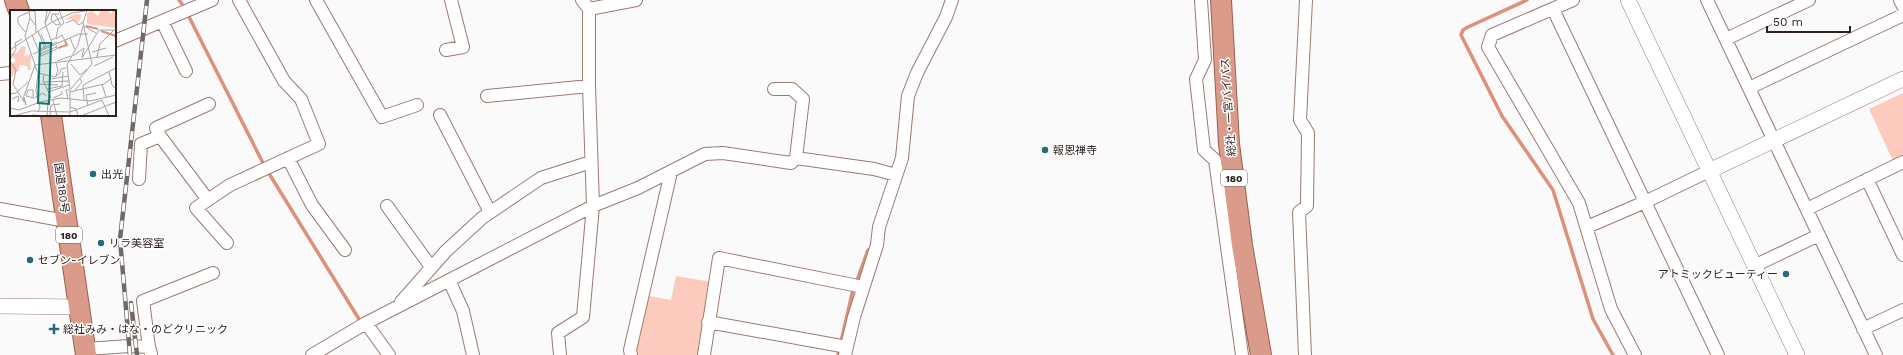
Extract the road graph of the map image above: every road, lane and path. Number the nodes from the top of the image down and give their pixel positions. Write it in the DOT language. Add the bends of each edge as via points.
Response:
graph roads {
  1 [pos="15,0"];
  2 [pos="212,0"];
  3 [pos="239,0"];
  4 [pos="316,0"];
  5 [pos="451,0"];
  6 [pos="636,0"];
  7 [pos="952,0"];
  8 [pos="1201,0"];
  9 [pos="1221,0"];
  10 [pos="1306,0"];
  11 [pos="1573,0"];
  12 [pos="1628,0"];
  13 [pos="1707,0"];
  14 [pos="1809,0"];
  15 [pos="1900,0"];
  16 [pos="586,4"];
  17 [pos="1903,6"];
  18 [pos="1553,9"];
  19 [pos="19,10"];
  20 [pos="1903,15"];
  21 [pos="162,21"];
  22 [pos="1726,39"];
  23 [pos="116,42"];
  24 [pos="446,50"];
  25 [pos="186,72"];
  26 [pos="10,73"];
  27 [pos="0,74"];
  28 [pos="1903,79"];
  29 [pos="589,86"];
  30 [pos="1749,88"];
  31 [pos="774,89"];
  32 [pos="487,96"];
  33 [pos="209,104"];
  34 [pos="417,105"];
  35 [pos="440,115"];
  36 [pos="51,116"];
  37 [pos="160,136"];
  38 [pos="1774,140"];
  39 [pos="288,158"];
  40 [pos="796,158"];
  41 [pos="591,162"];
  42 [pos="1903,162"];
  43 [pos="1709,171"];
  44 [pos="671,172"];
  45 [pos="896,175"];
  46 [pos="139,179"];
  47 [pos="1867,179"];
  48 [pos="208,200"];
  49 [pos="1645,202"];
  50 [pos="387,206"];
  51 [pos="593,206"];
  52 [pos="0,209"];
  53 [pos="1807,209"];
  54 [pos="490,212"];
  55 [pos="66,221"];
  56 [pos="1587,227"];
  57 [pos="1819,235"];
  58 [pos="227,243"];
  59 [pos="345,250"];
  60 [pos="1903,255"];
  61 [pos="1754,266"];
  62 [pos="432,267"];
  63 [pos="213,273"];
  64 [pos="449,280"];
  65 [pos="857,286"];
  66 [pos="0,306"];
  67 [pos="80,307"];
  68 [pos="397,307"];
  69 [pos="1903,310"];
  70 [pos="708,322"];
  71 [pos="363,324"];
  72 [pos="1863,329"];
  73 [pos="843,348"];
  74 [pos="150,351"];
  75 [pos="86,352"];
  76 [pos="312,355"];
  77 [pos="389,355"];
  78 [pos="473,355"];
  79 [pos="560,355"];
  80 [pos="631,355"];
  81 [pos="704,355"];
  82 [pos="1242,355"];
  83 [pos="1261,355"];
  84 [pos="1305,355"];
  85 [pos="1635,355"];
  86 [pos="1718,355"];
  87 [pos="1797,355"];
  88 [pos="1876,355"];
  1 -- 19 [label="highway"];
  2 -- 21 [label="street"];
  3 -- 39 [label="street" via="284,81 301,99 318,144"];
  4 -- 34 [label="street" via="382,117"];
  5 -- 24 [label="street" via="463,47"];
  6 -- 16 [label="street"];
  7 -- 45 [label="street" via="908,96 904,149"];
  8 -- 82 [label="street" via="1205,60 1196,79 1204,150 1215,160"];
  9 -- 83 [label="highway, 総社・一宮バイパス / 180" via="1229,144 1242,245"];
  10 -- 84 [label="street" via="1300,120 1308,133 1307,206 1299,212"];
  11 -- 18 [label="street"];
  12 -- 43 [label="street"];
  13 -- 22 [label="street"];
  14 -- 22 [label="street"];
  15 -- 17 [label="street"];
  16 -- 29 [label="street"];
  18 -- 49 [label="street"];
  18 -- 56 [label="street" via="1492,35 1488,47 1579,203"];
  20 -- 30 [label="street"];
  21 -- 23 [label="street"];
  21 -- 25 [label="street"];
  22 -- 30 [label="street"];
  26 -- 27 [label="street"];
  28 -- 38 [label="street"];
  29 -- 32 [label="street"];
  29 -- 41 [label="street"];
  30 -- 38 [label="street"];
  31 -- 40 [label="street" via="792,89 803,99"];
  33 -- 37 [label="street" via="156,128"];
  35 -- 54 [label="street"];
  36 -- 55 [label="highway, 国道180号 / 180"];
  37 -- 46 [label="street" via="141,144"];
  37 -- 48 [label="street"];
  38 -- 43 [label="street"];
  38 -- 53 [label="street"];
  39 -- 48 [label="street" via="230,185"];
  39 -- 59 [label="street" via="312,205"];
  40 -- 44 [label="street" via="791,163 723,153 705,154"];
  40 -- 45 [label="street" via="874,169"];
  41 -- 51 [label="street"];
  41 -- 54 [label="street" via="542,178"];
  42 -- 47 [label="street"];
  43 -- 49 [label="street"];
  43 -- 61 [label="street"];
  44 -- 51 [label="street"];
  44 -- 80 [label="street" via="630,350"];
  45 -- 65 [label="street" via="879,227 877,245"];
  47 -- 53 [label="street"];
  47 -- 60 [label="street"];
  48 -- 58 [label="street" via="196,208"];
  49 -- 56 [label="street"];
  49 -- 86 [label="street"];
  50 -- 62 [label="street"];
  51 -- 64 [label="street"];
  51 -- 79 [label="street" via="583,317 558,332"];
  52 -- 55 [label="street"];
  53 -- 57 [label="street"];
  54 -- 62 [label="street"];
  55 -- 67 [label="highway, 国道180号 / 180"];
  56 -- 85 [label="street" via="1611,309"];
  57 -- 61 [label="street"];
  57 -- 72 [label="street"];
  61 -- 87 [label="street"];
  62 -- 68 [label="street"];
  63 -- 74 [label="street" via="143,301"];
  64 -- 68 [label="street"];
  64 -- 78 [label="street" via="463,311"];
  65 -- 70 [label="street" via="719,258"];
  65 -- 73 [label="street"];
  66 -- 67 [label="street"];
  67 -- 75 [label="highway, 国道180号 / 180"];
  68 -- 71 [label="street"];
  69 -- 72 [label="street"];
  70 -- 73 [label="street"];
  70 -- 81 [label="street"];
  71 -- 76 [label="street"];
  71 -- 77 [label="street"];
  72 -- 88 [label="street"];
  74 -- 75 [label="street" via="129,346"];
}
